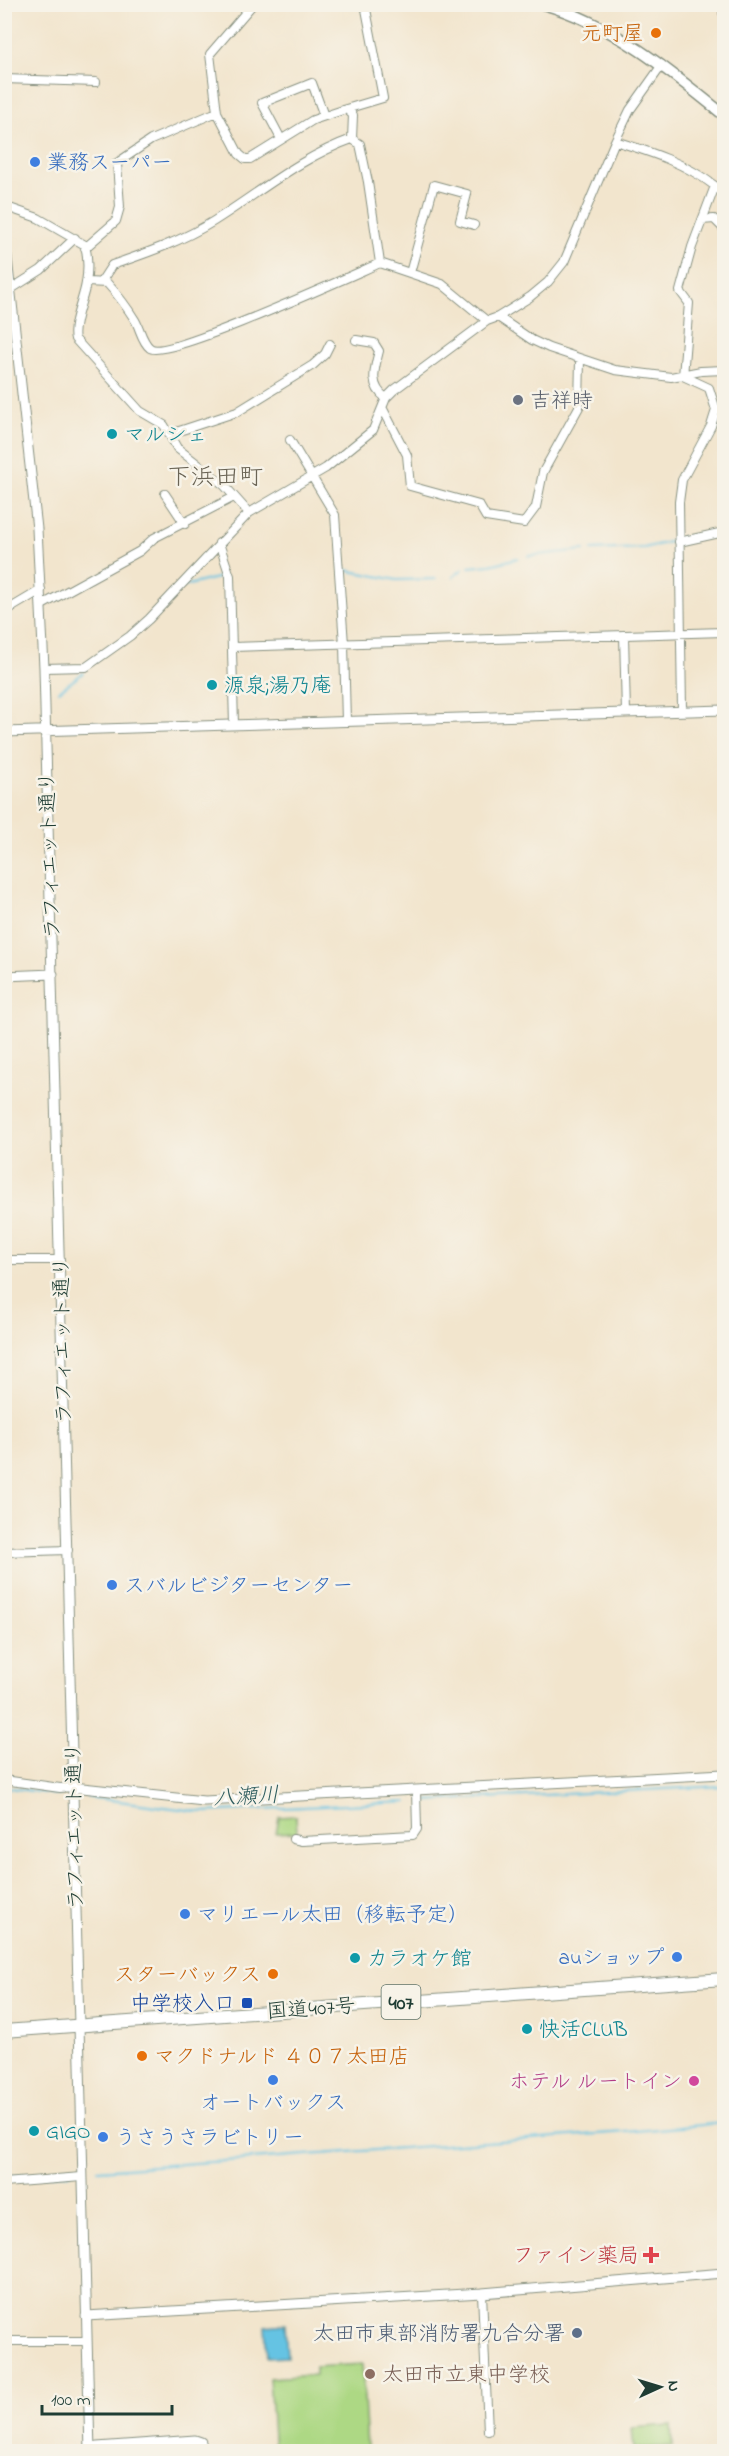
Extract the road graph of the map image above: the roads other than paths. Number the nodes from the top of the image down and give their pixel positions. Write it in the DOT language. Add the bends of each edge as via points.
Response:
graph roads {
  1 [pos="253,4"];
  2 [pos="365,4"];
  3 [pos="549,5"];
  4 [pos="662,64"];
  5 [pos="4,79"];
  6 [pos="96,82"];
  7 [pos="346,109"];
  8 [pos="217,112"];
  9 [pos="724,115"];
  10 [pos="324,116"];
  11 [pos="281,139"];
  12 [pos="352,139"];
  13 [pos="615,141"];
  14 [pos="715,186"];
  15 [pos="724,186"];
  16 [pos="4,206"];
  17 [pos="702,220"];
  18 [pos="474,225"];
  19 [pos="724,229"];
  20 [pos="4,231"];
  21 [pos="75,238"];
  22 [pos="86,248"];
  23 [pos="380,263"];
  24 [pos="410,273"];
  25 [pos="87,282"];
  26 [pos="101,282"];
  27 [pos="11,289"];
  28 [pos="498,317"];
  29 [pos="487,321"];
  30 [pos="356,340"];
  31 [pos="330,344"];
  32 [pos="580,359"];
  33 [pos="724,370"];
  34 [pos="682,376"];
  35 [pos="386,398"];
  36 [pos="382,409"];
  37 [pos="170,434"];
  38 [pos="290,440"];
  39 [pos="312,477"];
  40 [pos="165,494"];
  41 [pos="234,497"];
  42 [pos="249,513"];
  43 [pos="185,524"];
  44 [pos="724,532"];
  45 [pos="679,542"];
  46 [pos="219,543"];
  47 [pos="41,590"];
  48 [pos="42,605"];
  49 [pos="4,612"];
  50 [pos="724,632"];
  51 [pos="680,633"];
  52 [pos="624,635"];
  53 [pos="344,644"];
  54 [pos="232,647"];
  55 [pos="44,668"];
  56 [pos="724,710"];
  57 [pos="682,711"];
  58 [pos="626,713"];
  59 [pos="346,722"];
  60 [pos="234,725"];
  61 [pos="4,732"];
  62 [pos="46,732"];
  63 [pos="53,974"];
  64 [pos="4,976"];
  65 [pos="4,1260"];
  66 [pos="60,1260"];
  67 [pos="68,1550"];
  68 [pos="4,1552"];
  69 [pos="724,1774"];
  70 [pos="4,1780"];
  71 [pos="73,1787"];
  72 [pos="416,1790"];
  73 [pos="293,1839"];
  74 [pos="724,1979"];
  75 [pos="78,2025"];
  76 [pos="4,2031"];
  77 [pos="82,2177"];
  78 [pos="4,2183"];
  79 [pos="724,2273"];
  80 [pos="482,2293"];
  81 [pos="86,2316"];
  82 [pos="4,2341"];
  83 [pos="87,2341"];
  84 [pos="488,2431"];
  85 [pos="91,2451"];
  86 [pos="113,2451"];
  87 [pos="151,2451"];
  88 [pos="203,2451"];
  1 -- 8 [label="street" via="210,54"];
  2 -- 7 [label="street" via="383,98"];
  3 -- 4 [label="main road" via="616,36"];
  4 -- 9 [label="main road"];
  4 -- 13 [label="street" via="630,110"];
  5 -- 6 [label="street"];
  7 -- 10 [label="street"];
  7 -- 12 [label="street" via="353,115"];
  8 -- 11 [label="street" via="245,159"];
  8 -- 22 [label="street" via="151,140 117,163 120,207 116,221"];
  10 -- 11 [label="street"];
  10 -- 11 [label="street" via="312,83 262,103"];
  12 -- 23 [label="street" via="360,144"];
  12 -- 26 [label="street" via="275,180 212,222 158,249 112,265"];
  13 -- 14 [label="street" via="694,170"];
  13 -- 28 [label="street" via="564,262 548,282"];
  14 -- 15 [label="street"];
  14 -- 17 [label="street"];
  16 -- 21 [label="street" via="38,218"];
  17 -- 19 [label="street" via="714,219"];
  17 -- 34 [label="street" via="680,291 689,303"];
  18 -- 24 [label="street" via="460,221 467,194 434,185"];
  20 -- 27 [label="street, ラフィエット通り"];
  21 -- 22 [label="street"];
  21 -- 27 [label="street" via="41,270"];
  22 -- 25 [label="street"];
  23 -- 24 [label="street"];
  23 -- 26 [label="street" via="201,338 159,351 151,349 113,289"];
  24 -- 29 [label="street" via="442,284"];
  25 -- 26 [label="street"];
  25 -- 37 [label="street" via="75,339 140,411 157,419"];
  27 -- 47 [label="street, ラフィエット通り"];
  28 -- 29 [label="street"];
  28 -- 32 [label="street" via="532,340"];
  29 -- 35 [label="street"];
  30 -- 35 [label="street" via="375,343 380,351 374,385"];
  31 -- 37 [label="street" via="313,365 237,412"];
  32 -- 34 [label="street" via="615,370"];
  32 -- 36 [label="street" via="579,407 543,472 536,507 524,523 486,517 479,506 410,486 407,455"];
  33 -- 34 [label="street"];
  34 -- 45 [label="street" via="709,388 716,410 682,480"];
  35 -- 36 [label="street"];
  36 -- 39 [label="street" via="373,430"];
  37 -- 41 [label="street" via="177,448"];
  38 -- 39 [label="street"];
  39 -- 42 [label="street"];
  39 -- 53 [label="street" via="335,515"];
  40 -- 43 [label="street"];
  41 -- 42 [label="street"];
  41 -- 43 [label="street"];
  42 -- 46 [label="street"];
  43 -- 48 [label="street" via="154,538 140,550"];
  44 -- 45 [label="street"];
  45 -- 51 [label="street"];
  46 -- 54 [label="street" via="230,576"];
  46 -- 55 [label="street" via="130,636 86,667"];
  47 -- 48 [label="street, ラフィエット通り"];
  47 -- 49 [label="street"];
  48 -- 55 [label="street, ラフィエット通り"];
  50 -- 51 [label="street"];
  51 -- 52 [label="street"];
  51 -- 57 [label="street"];
  52 -- 53 [label="street"];
  52 -- 58 [label="street"];
  53 -- 54 [label="street"];
  53 -- 59 [label="street"];
  54 -- 60 [label="street"];
  55 -- 62 [label="street, ラフィエット通り"];
  56 -- 57 [label="street"];
  57 -- 58 [label="street"];
  58 -- 59 [label="street"];
  59 -- 60 [label="street"];
  60 -- 62 [label="street"];
  61 -- 62 [label="street"];
  62 -- 63 [label="street, ラフィエット通り"];
  63 -- 64 [label="street"];
  63 -- 66 [label="street, ラフィエット通り"];
  65 -- 66 [label="street"];
  66 -- 67 [label="street, ラフィエット通り"];
  67 -- 68 [label="street"];
  67 -- 71 [label="street, ラフィエット通り"];
  69 -- 72 [label="street"];
  70 -- 71 [label="street"];
  71 -- 72 [label="street" via="204,1801"];
  71 -- 75 [label="street, ラフィエット通り"];
  72 -- 73 [label="street" via="417,1829 413,1835"];
  74 -- 75 [label="highway, 国道407号 / 407"];
  75 -- 76 [label="highway, 国道407号 / 407"];
  75 -- 77 [label="street, ラフィエット通り"];
  77 -- 78 [label="street"];
  77 -- 81 [label="street, ラフィエット通り"];
  79 -- 80 [label="street"];
  80 -- 81 [label="street"];
  80 -- 84 [label="street"];
  81 -- 83 [label="street, ラフィエット通り"];
  82 -- 83 [label="street"];
  83 -- 85 [label="street, ラフィエット通り"];
  85 -- 88 [label="street" via="97,2447 195,2440 201,2442"];
  86 -- 87 [label="street"];
}
